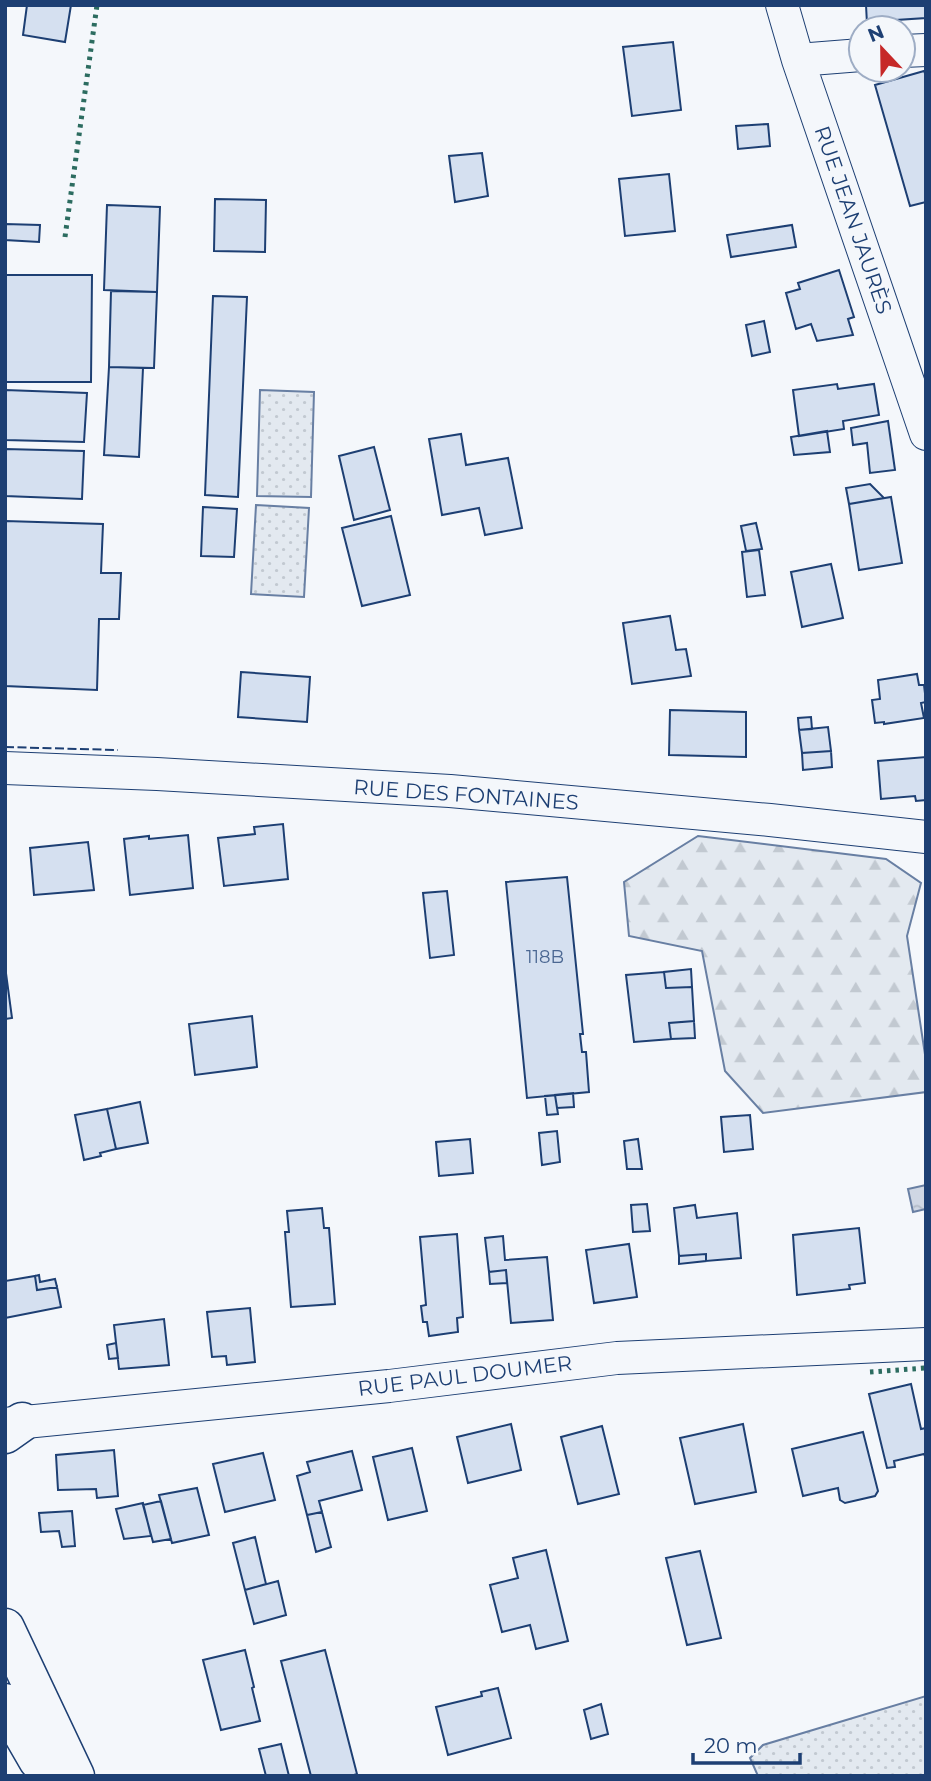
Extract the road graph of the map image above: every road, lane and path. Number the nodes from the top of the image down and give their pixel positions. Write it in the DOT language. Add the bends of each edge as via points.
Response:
graph roads {
  1 [pos="782,5"];
  2 [pos="847,56"];
  3 [pos="798,60"];
  4 [pos="926,433"];
  5 [pos="5,768"];
  6 [pos="926,837"];
  7 [pos="926,1344"];
  8 [pos="9,1425"];
  9 [pos="5,1628"];
  10 [pos="5,1653"];
  11 [pos="5,1703"];
  12 [pos="52,1776"];
  13 [pos="73,1776"];
  1 -- 3 [label="street, RUE JEAN JAURÈS"];
  2 -- 3 [label="street"];
  3 -- 4 [label="street, RUE JEAN JAURÈS"];
  5 -- 6 [label="street, RUE DES FONTAINES" via="450,792"];
  7 -- 8 [label="street, RUE PAUL DOUMER" via="617,1358"];
  9 -- 13 [label="main road"];
  10 -- 13 [label="main road"];
  11 -- 12 [label="main road"];
}
